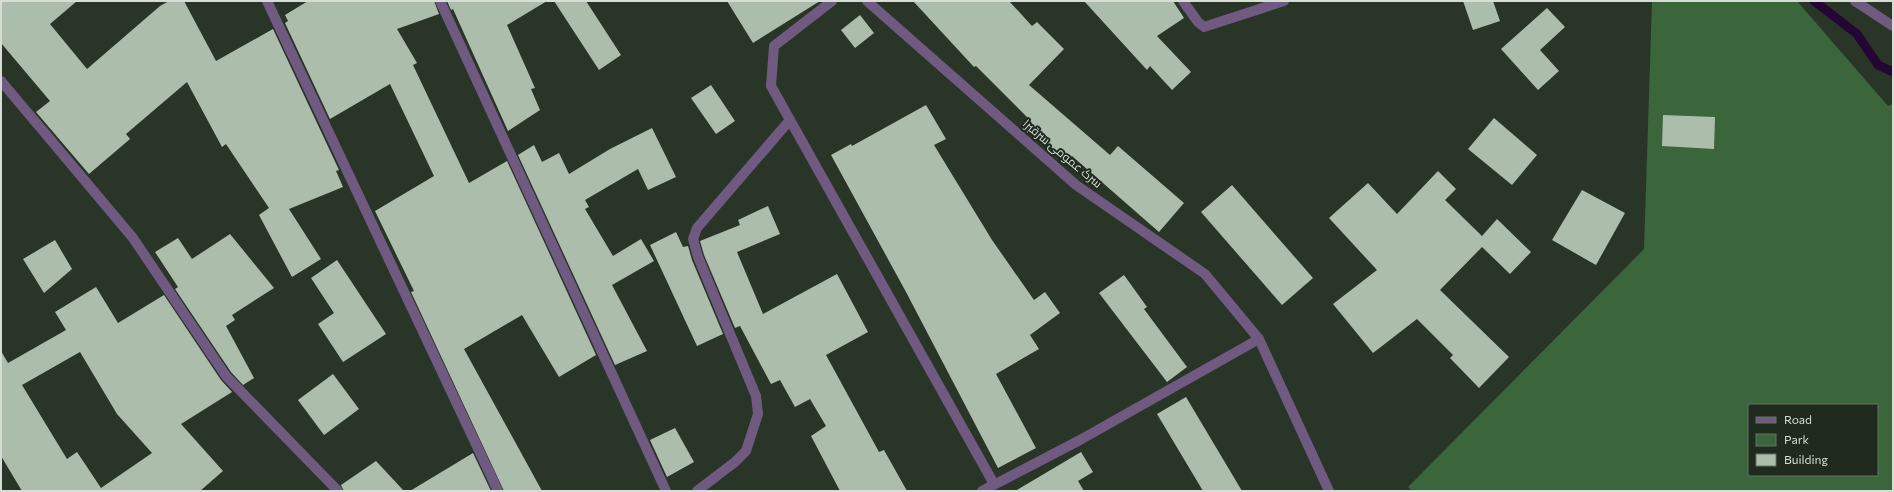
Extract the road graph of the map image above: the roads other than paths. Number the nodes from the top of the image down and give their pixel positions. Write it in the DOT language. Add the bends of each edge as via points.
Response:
graph roads {
  1 [pos="267,1"];
  2 [pos="440,1"];
  3 [pos="832,1"];
  4 [pos="867,1"];
  5 [pos="1183,1"];
  6 [pos="1284,1"];
  7 [pos="1855,1"];
  8 [pos="1893,26"];
  9 [pos="1,81"];
  10 [pos="790,120"];
  11 [pos="1260,339"];
  12 [pos="994,484"];
  13 [pos="338,491"];
  14 [pos="498,491"];
  15 [pos="666,491"];
  16 [pos="697,491"];
  17 [pos="982,491"];
  18 [pos="1329,491"];
  1 -- 14 [label="street"];
  2 -- 15 [label="street"];
  3 -- 10 [label="street" via="774,46 771,86"];
  4 -- 11 [label="street, سرک عمومی سرقبرا" via="1076,185 1205,274"];
  5 -- 6 [label="street" via="1204,27"];
  7 -- 8 [label="street"];
  9 -- 13 [label="street" via="133,238 226,376"];
  10 -- 12 [label="street"];
  10 -- 16 [label="street" via="697,228 693,239 698,257 756,396 758,414 746,451 736,462"];
  11 -- 12 [label="street" via="1080,440"];
  11 -- 18 [label="street, سرک عمومی سرقبرا"];
  12 -- 17 [label="street"];
}
